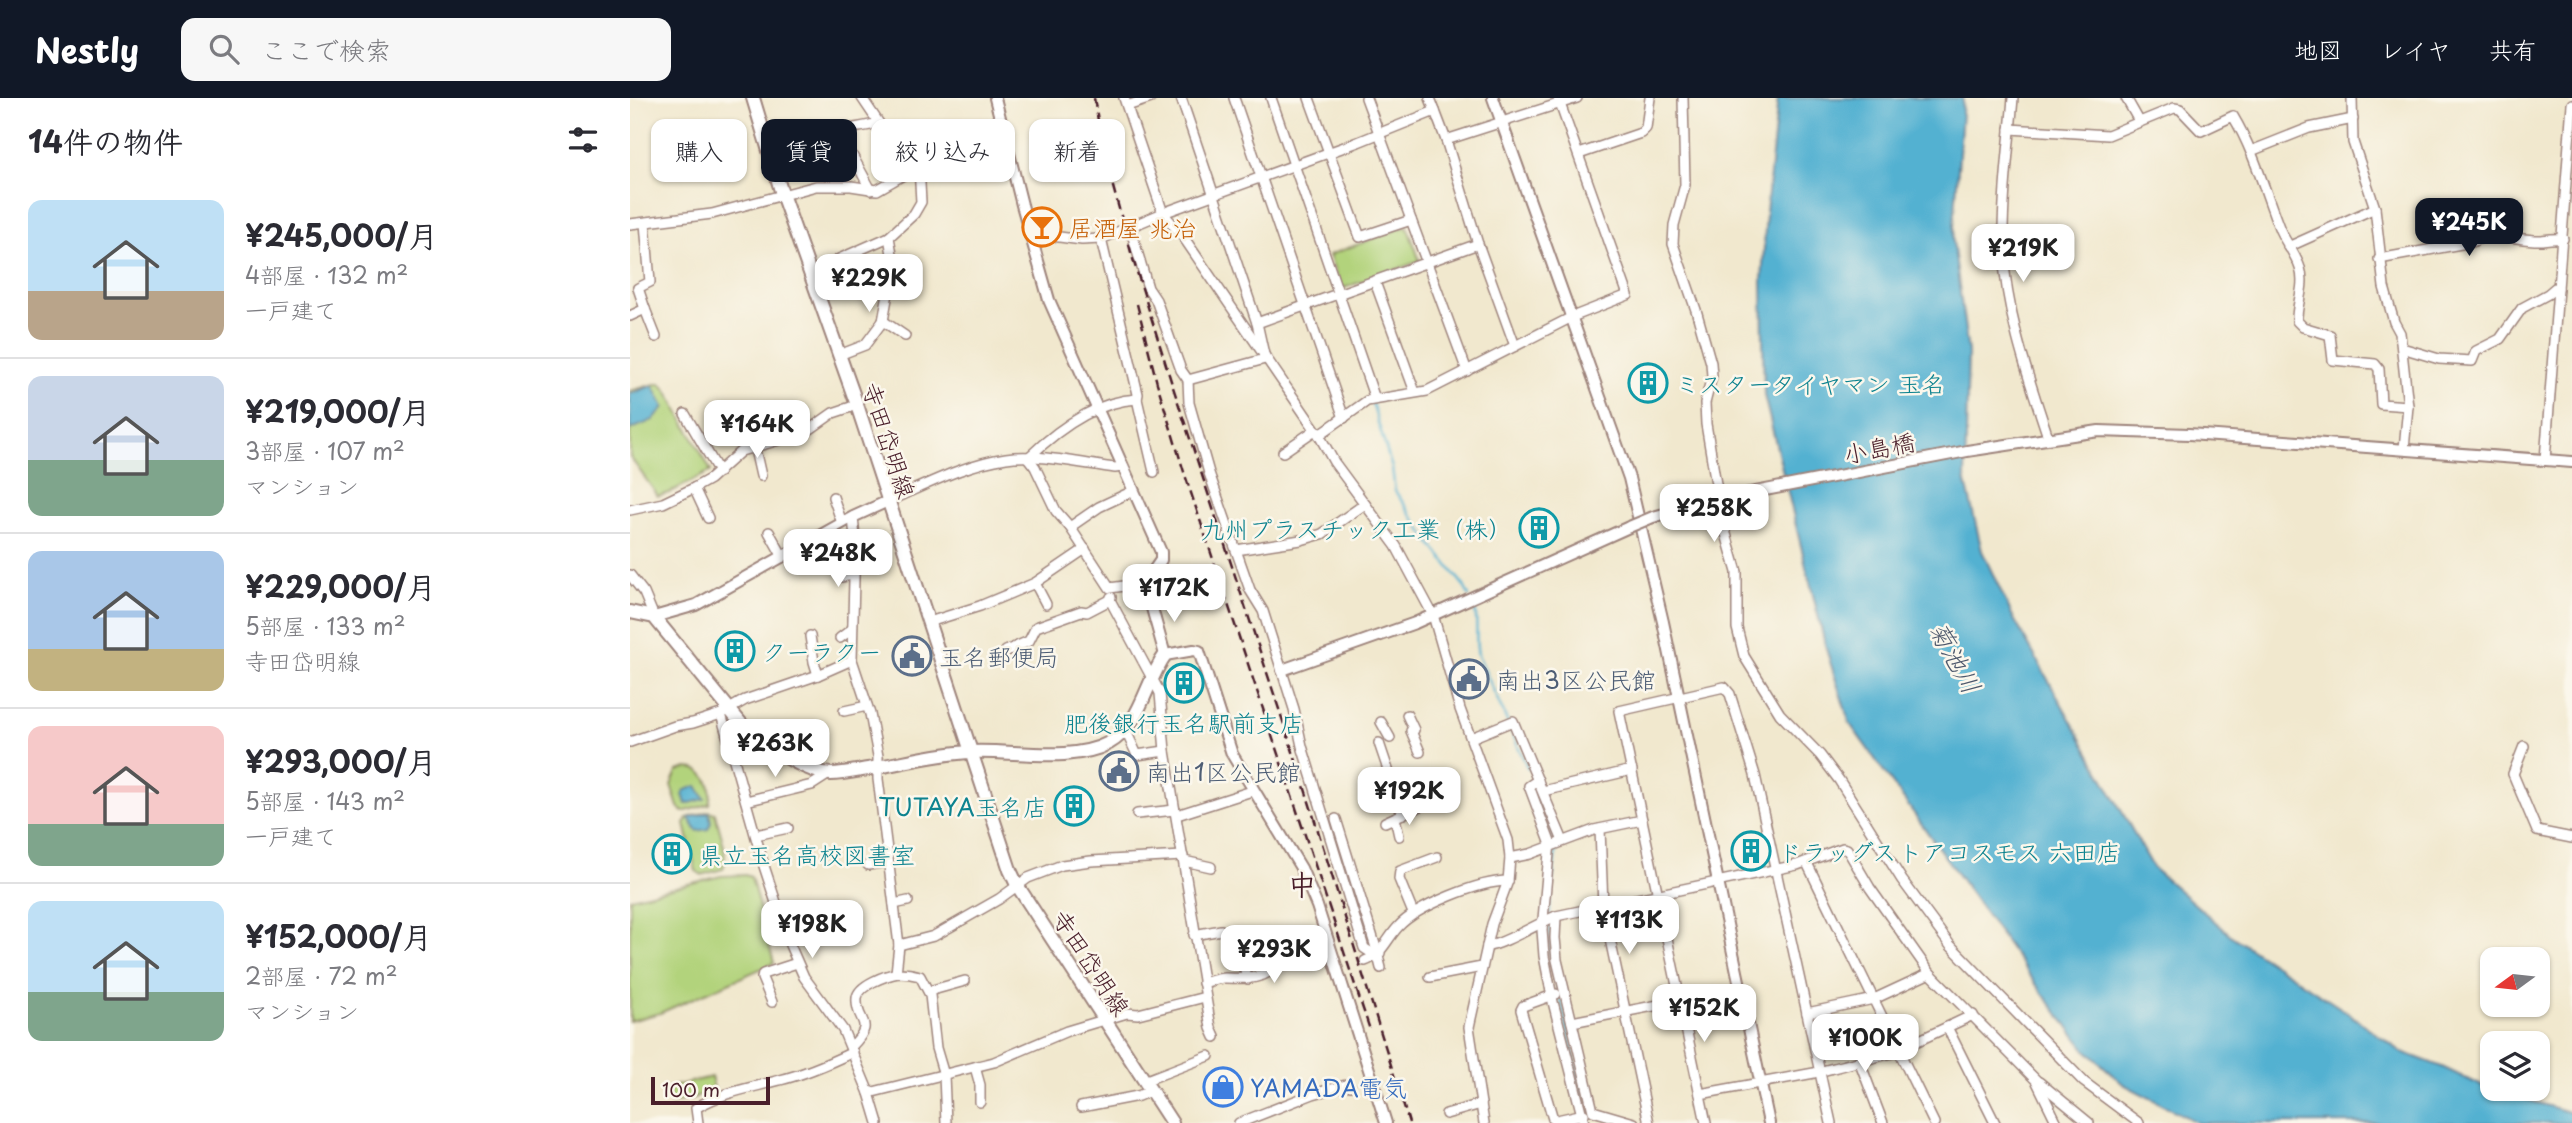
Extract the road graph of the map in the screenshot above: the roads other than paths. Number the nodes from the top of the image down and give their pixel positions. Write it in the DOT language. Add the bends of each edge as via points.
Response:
graph roads {
  1 [pos="753,98"];
  2 [pos="862,98"];
  3 [pos="995,98"];
  4 [pos="1151,98"];
  5 [pos="1181,98"];
  6 [pos="1234,98"];
  7 [pos="1270,98"];
  8 [pos="1309,98"];
  9 [pos="1366,98"];
  10 [pos="1430,98"];
  11 [pos="1493,98"];
  12 [pos="1577,98"];
  13 [pos="1650,98"];
  14 [pos="1683,98"];
  15 [pos="2013,98"];
  16 [pos="2126,98"];
  17 [pos="2352,98"];
  18 [pos="1559,101"];
  19 [pos="1125,102"];
  20 [pos="2572,104"];
  21 [pos="1435,111"];
  22 [pos="875,119"];
  23 [pos="1000,119"];
  24 [pos="2353,119"];
  25 [pos="2139,121"];
  26 [pos="1502,123"];
  27 [pos="761,125"];
  28 [pos="2010,129"];
  29 [pos="1379,134"];
  30 [pos="1446,140"];
  31 [pos="2251,151"];
  32 [pos="1328,153"];
  33 [pos="1579,154"];
  34 [pos="857,164"];
  35 [pos="1290,167"];
  36 [pos="1015,176"];
  37 [pos="1261,177"];
  38 [pos="778,182"];
  39 [pos="893,182"];
  40 [pos="920,182"];
  41 [pos="871,190"];
  42 [pos="1213,193"];
  43 [pos="782,194"];
  44 [pos="2375,208"];
  45 [pos="1163,213"];
  46 [pos="1411,220"];
  47 [pos="645,222"];
  48 [pos="630,225"];
  49 [pos="1130,228"];
  50 [pos="1031,235"];
  51 [pos="889,237"];
  52 [pos="1101,239"];
  53 [pos="2563,239"];
  54 [pos="1478,244"];
  55 [pos="2288,247"];
  56 [pos="839,259"];
  57 [pos="2379,259"];
  58 [pos="1427,263"];
  59 [pos="1375,282"];
  60 [pos="2558,288"];
  61 [pos="1335,295"];
  62 [pos="1306,306"];
  63 [pos="645,309"];
  64 [pos="630,316"];
  65 [pos="1572,317"];
  66 [pos="883,321"];
  67 [pos="1258,323"];
  68 [pos="905,336"];
  69 [pos="656,337"];
  70 [pos="1515,346"];
  71 [pos="2402,348"];
  72 [pos="839,355"];
  73 [pos="1265,359"];
  74 [pos="1467,371"];
  75 [pos="1188,380"];
  76 [pos="1415,392"];
  77 [pos="1137,399"];
  78 [pos="1372,400"];
  79 [pos="857,405"];
  80 [pos="2408,406"];
  81 [pos="1097,409"];
  82 [pos="685,414"];
  83 [pos="1344,418"];
  84 [pos="1317,433"];
  85 [pos="2044,438"];
  86 [pos="754,445"];
  87 [pos="2404,449"];
  88 [pos="1283,452"];
  89 [pos="1028,458"];
  90 [pos="2545,460"];
  91 [pos="2572,462"];
  92 [pos="1122,467"];
  93 [pos="719,472"];
  94 [pos="1154,472"];
  95 [pos="761,477"];
  96 [pos="694,488"];
  97 [pos="1133,491"];
  98 [pos="833,497"];
  99 [pos="1723,498"];
  100 [pos="888,501"];
  101 [pos="1365,504"];
  102 [pos="630,510"];
  103 [pos="853,517"];
  104 [pos="708,518"];
  105 [pos="842,523"];
  106 [pos="1070,527"];
  107 [pos="769,531"];
  108 [pos="1085,549"];
  109 [pos="1236,550"];
  110 [pos="783,557"];
  111 [pos="630,575"];
  112 [pos="853,575"];
  113 [pos="841,577"];
  114 [pos="1035,583"];
  115 [pos="1145,583"];
  116 [pos="1114,589"];
  117 [pos="1110,600"];
  118 [pos="1046,604"];
  119 [pos="630,612"];
  120 [pos="1087,612"];
  121 [pos="1433,615"];
  122 [pos="654,617"];
  123 [pos="1076,621"];
  124 [pos="929,622"];
  125 [pos="852,629"];
  126 [pos="810,636"];
  127 [pos="840,638"];
  128 [pos="1006,651"];
  129 [pos="1165,655"];
  130 [pos="852,660"];
  131 [pos="1282,670"];
  132 [pos="818,675"];
  133 [pos="1152,678"];
  134 [pos="1677,698"];
  135 [pos="867,706"];
  136 [pos="726,711"];
  137 [pos="844,711"];
  138 [pos="1407,715"];
  139 [pos="1381,722"];
  140 [pos="1125,729"];
  141 [pos="1390,738"];
  142 [pos="1471,738"];
  143 [pos="630,742"];
  144 [pos="1379,743"];
  145 [pos="2524,746"];
  146 [pos="1165,751"];
  147 [pos="970,752"];
  148 [pos="1420,752"];
  149 [pos="879,767"];
  150 [pos="1632,770"];
  151 [pos="829,774"];
  152 [pos="1535,782"];
  153 [pos="1252,791"];
  154 [pos="1543,791"];
  155 [pos="746,801"];
  156 [pos="1420,806"];
  157 [pos="1176,812"];
  158 [pos="1137,814"];
  159 [pos="1399,816"];
  160 [pos="1336,819"];
  161 [pos="1642,820"];
  162 [pos="1385,822"];
  163 [pos="788,828"];
  164 [pos="1600,829"];
  165 [pos="756,835"];
  166 [pos="1399,836"];
  167 [pos="2572,838"];
  168 [pos="1556,844"];
  169 [pos="1437,857"];
  170 [pos="1510,858"];
  171 [pos="1184,859"];
  172 [pos="888,862"];
  173 [pos="1807,863"];
  174 [pos="868,865"];
  175 [pos="1211,867"];
  176 [pos="1778,870"];
  177 [pos="1508,881"];
  178 [pos="1716,881"];
  179 [pos="1017,885"];
  180 [pos="1657,894"];
  181 [pos="908,901"];
  182 [pos="894,904"];
  183 [pos="1603,906"];
  184 [pos="1413,913"];
  185 [pos="1550,918"];
  186 [pos="1221,930"];
  187 [pos="1325,930"];
  188 [pos="1194,935"];
  189 [pos="899,945"];
  190 [pos="1487,946"];
  191 [pos="1378,953"];
  192 [pos="1365,961"];
  193 [pos="797,963"];
  194 [pos="1482,967"];
  195 [pos="1244,968"];
  196 [pos="1381,968"];
  197 [pos="896,973"];
  198 [pos="1930,973"];
  199 [pos="1430,977"];
  200 [pos="1248,979"];
  201 [pos="965,981"];
  202 [pos="1203,983"];
  203 [pos="929,991"];
  204 [pos="1558,994"];
  205 [pos="1205,997"];
  206 [pos="1874,999"];
  207 [pos="1679,1001"];
  208 [pos="772,1002"];
  209 [pos="1626,1013"];
  210 [pos="1807,1013"];
  211 [pos="1973,1015"];
  212 [pos="1104,1020"];
  213 [pos="1572,1022"];
  214 [pos="1947,1027"];
  215 [pos="1215,1037"];
  216 [pos="852,1049"];
  217 [pos="1898,1049"];
  218 [pos="1209,1056"];
  219 [pos="1859,1060"];
  220 [pos="975,1067"];
  221 [pos="1819,1072"];
  222 [pos="944,1075"];
  223 [pos="2036,1080"];
  224 [pos="1760,1081"];
  225 [pos="1147,1086"];
  226 [pos="1350,1086"];
  227 [pos="869,1093"];
  228 [pos="1700,1094"];
  229 [pos="981,1102"];
  230 [pos="1481,1104"];
  231 [pos="1081,1107"];
  232 [pos="1446,1114"];
  233 [pos="1586,1115"];
  234 [pos="698,1123"];
  235 [pos="878,1123"];
  236 [pos="946,1123"];
  237 [pos="1172,1123"];
  238 [pos="1239,1123"];
  239 [pos="1386,1123"];
  240 [pos="1484,1123"];
  241 [pos="1634,1123"];
  242 [pos="1649,1123"];
  243 [pos="1706,1123"];
  244 [pos="1769,1123"];
  245 [pos="1831,1123"];
  246 [pos="1883,1123"];
  247 [pos="1934,1123"];
  248 [pos="1995,1123"];
  249 [pos="2057,1123"];
  250 [pos="2089,1123"];
  251 [pos="2138,1123"];
  1 -- 27 [label="main road, 寺田岱明線"];
  2 -- 22 [label="street"];
  3 -- 23 [label="street"];
  4 -- 19 [label="street"];
  5 -- 42 [label="street"];
  6 -- 37 [label="street"];
  7 -- 35 [label="street"];
  8 -- 32 [label="street"];
  9 -- 29 [label="street"];
  10 -- 21 [label="street"];
  11 -- 26 [label="street"];
  12 -- 18 [label="street"];
  13 -- 33 [label="street" via="1646,128 1641,133"];
  14 -- 99 [label="street" via="1685,178 1674,244 1711,363 1704,404"];
  15 -- 28 [label="street"];
  16 -- 25 [label="street"];
  17 -- 24 [label="street"];
  18 -- 26 [label="street"];
  18 -- 33 [label="street"];
  19 -- 45 [label="street"];
  20 -- 53 [label="street"];
  21 -- 29 [label="street"];
  21 -- 30 [label="street"];
  24 -- 31 [label="street" via="2309,128"];
  24 -- 44 [label="street" via="2353,142"];
  25 -- 28 [label="street" via="2108,135"];
  25 -- 31 [label="street" via="2174,108 2201,131 2233,116"];
  26 -- 30 [label="street"];
  26 -- 65 [label="street"];
  28 -- 85 [label="street" via="2003,248 2022,356"];
  29 -- 32 [label="street"];
  29 -- 46 [label="street"];
  30 -- 54 [label="street"];
  31 -- 55 [label="street"];
  32 -- 35 [label="street"];
  32 -- 46 [label="street" via="1360,237"];
  33 -- 65 [label="street" via="1628,295"];
  34 -- 41 [label="street"];
  35 -- 37 [label="street"];
  35 -- 61 [label="street"];
  36 -- 50 [label="street"];
  37 -- 42 [label="street"];
  37 -- 62 [label="street"];
  38 -- 43 [label="main road, 寺田岱明線"];
  39 -- 41 [label="street"];
  40 -- 51 [label="street" via="921,202"];
  41 -- 43 [label="street" via="821,185"];
  42 -- 45 [label="street"];
  42 -- 67 [label="street"];
  43 -- 47 [label="street" via="712,214"];
  43 -- 72 [label="main road, 寺田岱明線"];
  44 -- 55 [label="street"];
  44 -- 57 [label="street"];
  45 -- 49 [label="street"];
  45 -- 73 [label="street"];
  46 -- 58 [label="street"];
  47 -- 48 [label="street"];
  47 -- 63 [label="street" via="650,282 638,288"];
  49 -- 52 [label="street"];
  49 -- 75 [label="street" via="1148,288"];
  50 -- 52 [label="street"];
  50 -- 81 [label="street" via="1052,308"];
  51 -- 56 [label="street"];
  51 -- 66 [label="street" via="892,271"];
  52 -- 77 [label="street"];
  53 -- 57 [label="street" via="2482,236 2472,243"];
  53 -- 60 [label="street"];
  54 -- 58 [label="street"];
  54 -- 70 [label="street"];
  55 -- 80 [label="street" via="2300,266 2302,280 2297,321 2330,335 2333,360 2375,364 2381,404"];
  57 -- 71 [label="street"];
  58 -- 59 [label="street"];
  58 -- 74 [label="street"];
  59 -- 61 [label="street"];
  59 -- 76 [label="street"];
  60 -- 71 [label="street" via="2522,308 2507,332 2476,351 2472,360 2439,359"];
  60 -- 90 [label="street"];
  61 -- 62 [label="street"];
  61 -- 78 [label="street"];
  62 -- 67 [label="street"];
  62 -- 83 [label="street"];
  63 -- 64 [label="street"];
  63 -- 69 [label="street"];
  65 -- 70 [label="street"];
  65 -- 134 [label="street" via="1629,478"];
  66 -- 68 [label="street"];
  66 -- 72 [label="street" via="865,345"];
  67 -- 73 [label="street"];
  70 -- 74 [label="street"];
  71 -- 80 [label="street"];
  72 -- 79 [label="main road, 寺田岱明線"];
  73 -- 75 [label="street"];
  73 -- 84 [label="street"];
  74 -- 76 [label="street" via="1427,391"];
  75 -- 109 [label="street" via="1201,448"];
  76 -- 78 [label="street"];
  77 -- 81 [label="street"];
  77 -- 94 [label="street"];
  78 -- 83 [label="street"];
  79 -- 86 [label="street" via="832,413 806,432"];
  79 -- 100 [label="main road, 寺田岱明線"];
  80 -- 87 [label="street"];
  81 -- 89 [label="street" via="1072,422"];
  81 -- 92 [label="street"];
  82 -- 93 [label="street"];
  83 -- 84 [label="street"];
  84 -- 88 [label="street"];
  84 -- 101 [label="street"];
  85 -- 87 [label="street, 小島橋" via="2140,431"];
  85 -- 99 [label="street, 小島橋"];
  86 -- 93 [label="street"];
  86 -- 95 [label="street"];
  87 -- 90 [label="street, 小島橋"];
  89 -- 92 [label="street"];
  89 -- 100 [label="street" via="983,463"];
  89 -- 106 [label="street" via="1056,511"];
  90 -- 91 [label="street, 小島橋"];
  92 -- 97 [label="street"];
  93 -- 96 [label="street"];
  96 -- 102 [label="street" via="663,503"];
  96 -- 104 [label="street"];
  97 -- 106 [label="street"];
  97 -- 115 [label="street" via="1161,552 1161,560"];
  98 -- 105 [label="street"];
  99 -- 121 [label="street, 小島橋, bridge" via="1653,517"];
  99 -- 251 [label="street" via="1722,520 1737,572 1737,628 1744,656 1780,714 1839,780 1902,880 1950,945 2084,1082"];
  100 -- 103 [label="street"];
  100 -- 124 [label="main road, 寺田岱明線"];
  101 -- 109 [label="street" via="1322,534"];
  101 -- 121 [label="street" via="1396,546"];
  103 -- 105 [label="street"];
  103 -- 112 [label="street"];
  105 -- 110 [label="street"];
  106 -- 108 [label="street"];
  107 -- 110 [label="street"];
  108 -- 114 [label="street"];
  108 -- 116 [label="street"];
  109 -- 131 [label="street"];
  110 -- 122 [label="street" via="696,605"];
  111 -- 122 [label="street"];
  112 -- 113 [label="street"];
  112 -- 125 [label="street"];
  114 -- 118 [label="street"];
  114 -- 124 [label="street"];
  115 -- 116 [label="street"];
  115 -- 129 [label="street"];
  116 -- 117 [label="street"];
  117 -- 120 [label="street"];
  117 -- 133 [label="street"];
  119 -- 122 [label="main road"];
  120 -- 123 [label="street"];
  120 -- 128 [label="street" via="1046,622 1036,627 1029,641"];
  121 -- 131 [label="street, 小島橋"];
  121 -- 142 [label="street"];
  122 -- 136 [label="main road"];
  124 -- 147 [label="main road, 寺田岱明線"];
  125 -- 127 [label="street"];
  125 -- 130 [label="street"];
  126 -- 132 [label="street"];
  129 -- 133 [label="main road"];
  129 -- 153 [label="street" via="1199,652 1232,754"];
  130 -- 132 [label="street"];
  130 -- 135 [label="street"];
  131 -- 191 [label="street" via="1364,948"];
  132 -- 136 [label="street"];
  133 -- 140 [label="main road"];
  133 -- 146 [label="street" via="1160,693"];
  134 -- 150 [label="street" via="1619,711"];
  134 -- 176 [label="street" via="1724,687 1730,694"];
  134 -- 178 [label="street"];
  135 -- 137 [label="street"];
  135 -- 149 [label="street"];
  136 -- 143 [label="street"];
  136 -- 151 [label="main road" via="786,758"];
  136 -- 155 [label="street"];
  138 -- 148 [label="street"];
  139 -- 141 [label="street"];
  140 -- 146 [label="street" via="1137,755"];
  140 -- 147 [label="main road" via="1111,742 1079,753"];
  142 -- 152 [label="street" via="1513,721"];
  142 -- 170 [label="street" via="1508,840"];
  144 -- 159 [label="street"];
  145 -- 167 [label="street" via="2513,774 2537,831"];
  146 -- 157 [label="street"];
  147 -- 149 [label="main road"];
  147 -- 179 [label="main road, 寺田岱明線"];
  149 -- 151 [label="main road"];
  149 -- 172 [label="street"];
  150 -- 154 [label="street"];
  150 -- 161 [label="street"];
  151 -- 155 [label="street" via="812,785"];
  152 -- 154 [label="street"];
  152 -- 168 [label="street" via="1529,786"];
  153 -- 157 [label="street"];
  153 -- 187 [label="street" via="1301,868"];
  154 -- 168 [label="street"];
  155 -- 165 [label="street"];
  156 -- 159 [label="street"];
  157 -- 158 [label="street"];
  157 -- 171 [label="street"];
  159 -- 162 [label="street"];
  159 -- 166 [label="street"];
  160 -- 191 [label="street"];
  161 -- 164 [label="street"];
  161 -- 180 [label="street"];
  163 -- 165 [label="street"];
  164 -- 168 [label="street"];
  164 -- 183 [label="street"];
  165 -- 193 [label="street"];
  168 -- 170 [label="street"];
  168 -- 185 [label="street"];
  169 -- 184 [label="street" via="1400,871"];
  170 -- 177 [label="street"];
  171 -- 175 [label="street"];
  171 -- 179 [label="street" via="1062,865"];
  171 -- 188 [label="street"];
  172 -- 174 [label="street"];
  172 -- 182 [label="street"];
  173 -- 176 [label="street"];
  173 -- 198 [label="street" via="1847,849"];
  173 -- 206 [label="street"];
  176 -- 178 [label="street"];
  176 -- 210 [label="street"];
  177 -- 184 [label="street" via="1453,895"];
  177 -- 190 [label="street"];
  178 -- 180 [label="street"];
  178 -- 224 [label="street"];
  179 -- 189 [label="street" via="934,936"];
  179 -- 212 [label="main road, 寺田岱明線"];
  180 -- 183 [label="street"];
  180 -- 207 [label="street"];
  181 -- 182 [label="street"];
  182 -- 189 [label="street"];
  183 -- 185 [label="street"];
  183 -- 209 [label="street"];
  184 -- 191 [label="street"];
  185 -- 190 [label="street"];
  185 -- 204 [label="street" via="1544,956"];
  186 -- 188 [label="street"];
  187 -- 200 [label="street" via="1306,936 1273,969"];
  187 -- 239 [label="street"];
  188 -- 202 [label="street"];
  189 -- 197 [label="street"];
  190 -- 194 [label="street"];
  191 -- 192 [label="street"];
  191 -- 196 [label="street"];
  193 -- 208 [label="street" via="763,974"];
  193 -- 216 [label="street"];
  194 -- 199 [label="street"];
  194 -- 230 [label="street" via="1469,1027"];
  195 -- 200 [label="street"];
  197 -- 203 [label="street" via="920,976"];
  197 -- 216 [label="street" via="859,993 865,1030"];
  198 -- 206 [label="street"];
  198 -- 211 [label="street"];
  200 -- 202 [label="street"];
  201 -- 203 [label="street"];
  202 -- 205 [label="street"];
  203 -- 222 [label="street"];
  204 -- 213 [label="street"];
  204 -- 233 [label="street"];
  204 -- 233 [label="street" via="1521,1010 1553,1119"];
  205 -- 212 [label="street"];
  205 -- 215 [label="street"];
  206 -- 210 [label="street"];
  206 -- 217 [label="street"];
  207 -- 209 [label="street"];
  207 -- 228 [label="street"];
  209 -- 213 [label="street"];
  209 -- 242 [label="street"];
  210 -- 221 [label="street"];
  211 -- 214 [label="street"];
  211 -- 223 [label="street"];
  212 -- 220 [label="street"];
  212 -- 225 [label="main road, 寺田岱明線"];
  213 -- 233 [label="street"];
  214 -- 217 [label="street"];
  214 -- 248 [label="street"];
  216 -- 227 [label="street"];
  216 -- 234 [label="street" via="782,1080 708,1101 696,1108"];
  217 -- 219 [label="street"];
  217 -- 247 [label="street"];
  218 -- 225 [label="street"];
  219 -- 221 [label="street"];
  219 -- 246 [label="street"];
  220 -- 222 [label="street"];
  220 -- 229 [label="street"];
  221 -- 224 [label="street"];
  221 -- 245 [label="street"];
  222 -- 227 [label="street"];
  222 -- 236 [label="street"];
  223 -- 249 [label="street"];
  223 -- 250 [label="street"];
  224 -- 228 [label="street"];
  224 -- 244 [label="street"];
  225 -- 231 [label="street" via="1138,1096"];
  225 -- 237 [label="main road, 寺田岱明線"];
  226 -- 238 [label="street" via="1314,1094"];
  227 -- 235 [label="street"];
  228 -- 243 [label="street"];
  230 -- 232 [label="street"];
  230 -- 240 [label="street"];
  233 -- 241 [label="street"];
}
